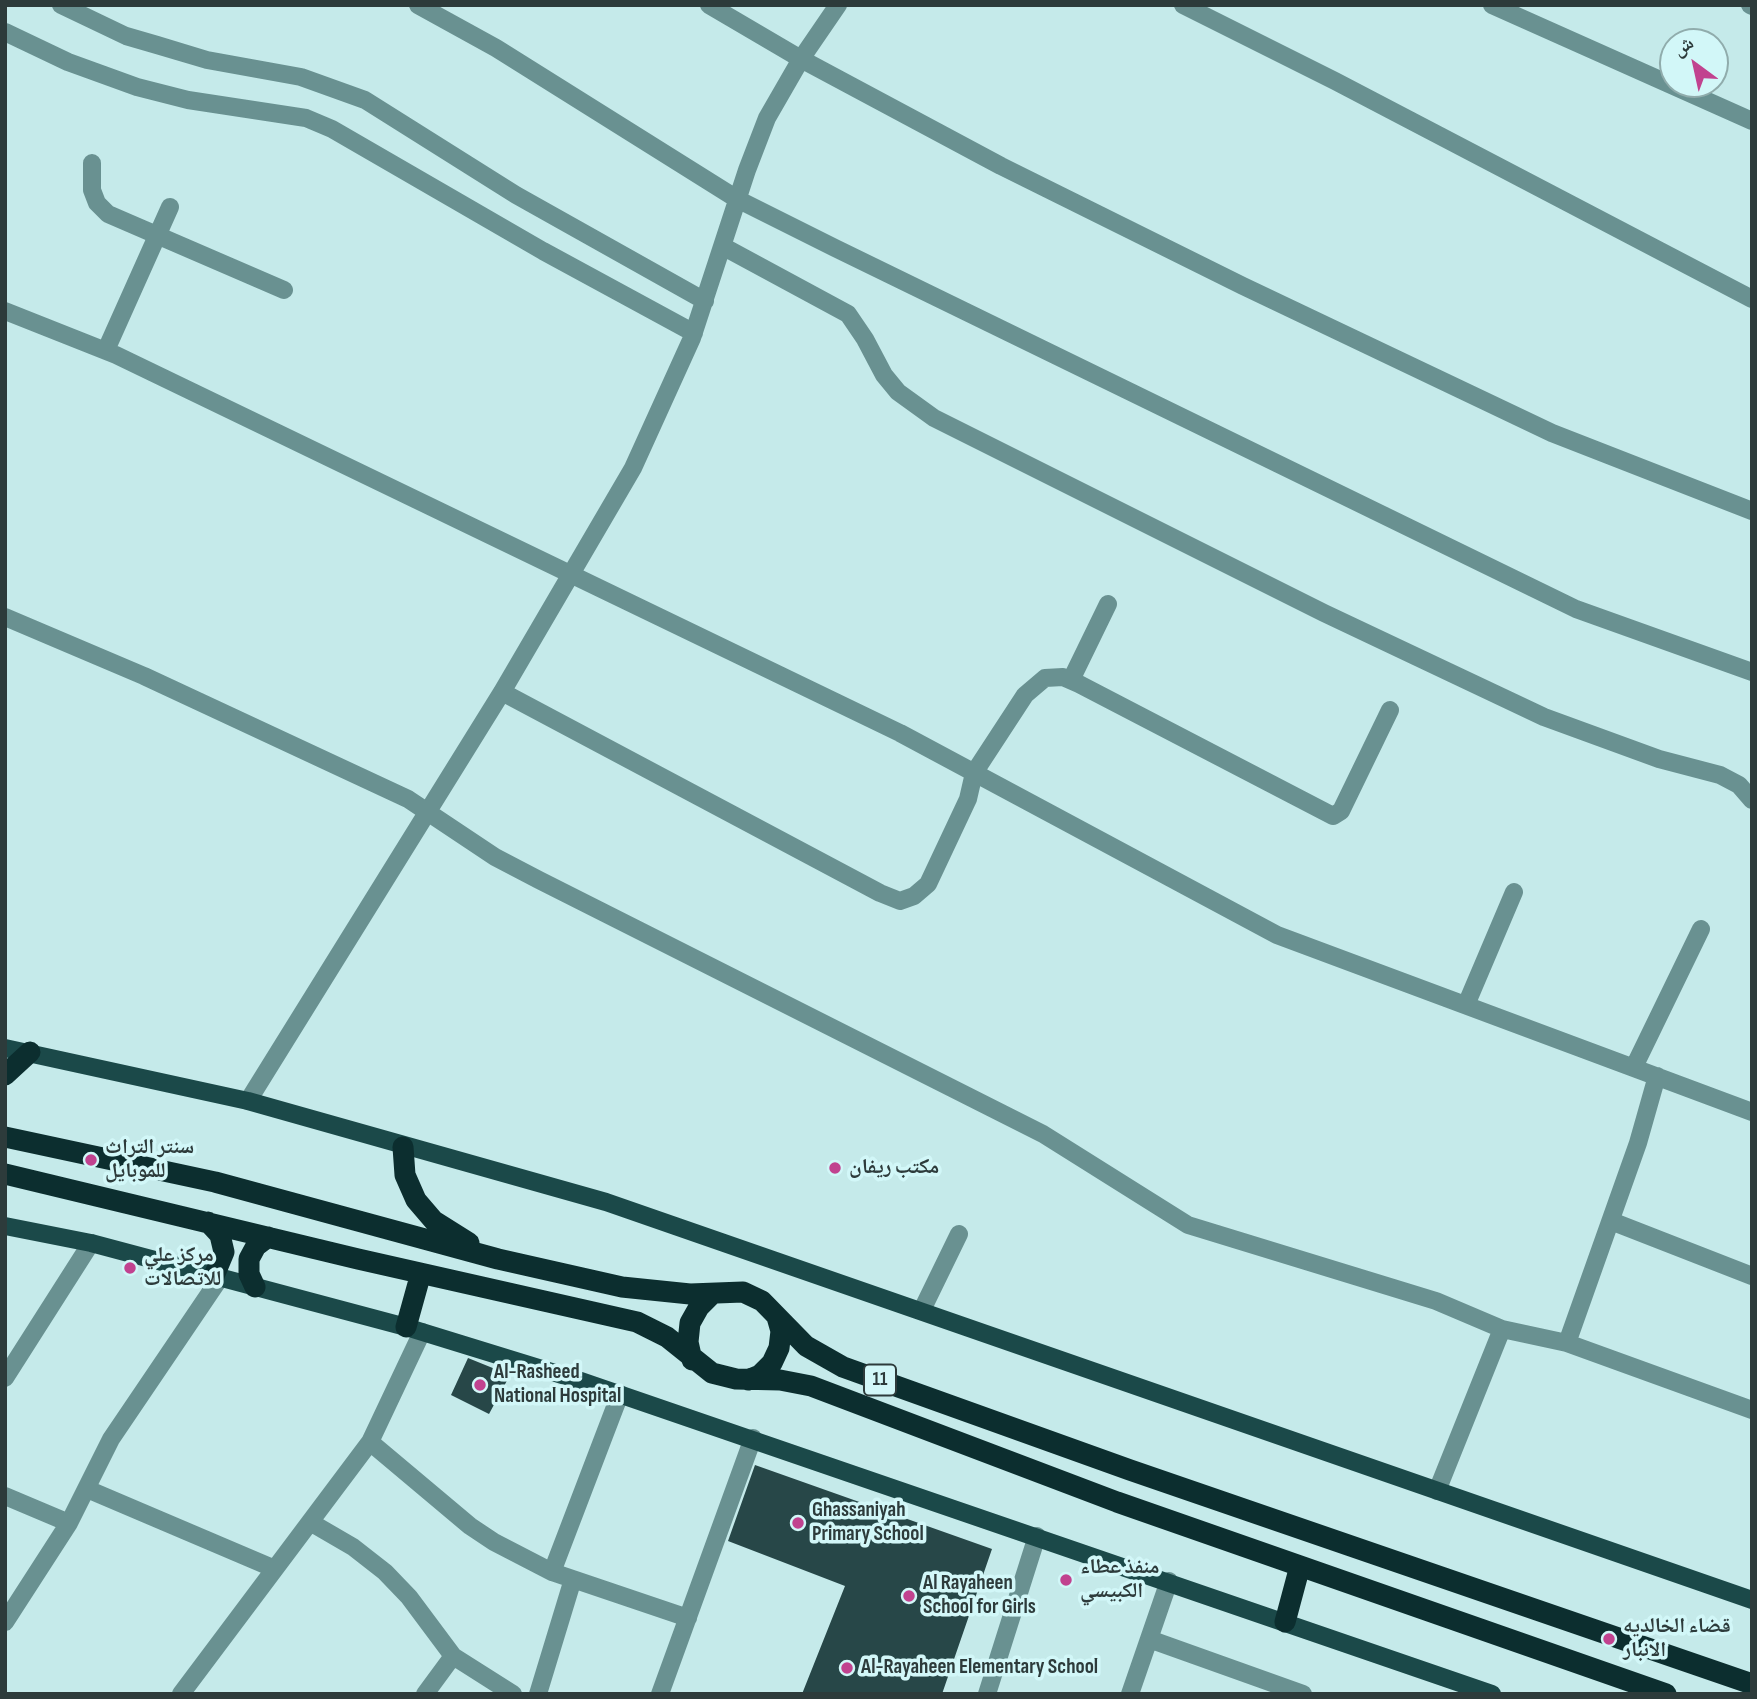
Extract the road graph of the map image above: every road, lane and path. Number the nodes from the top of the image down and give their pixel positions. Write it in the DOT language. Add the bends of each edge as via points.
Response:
graph roads {
  1 [pos="61,5"];
  2 [pos="418,5"];
  3 [pos="709,5"];
  4 [pos="838,5"];
  5 [pos="1183,5"];
  6 [pos="1492,5"];
  7 [pos="5,32"];
  8 [pos="801,60"];
  9 [pos="1752,121"];
  10 [pos="92,163"];
  11 [pos="737,199"];
  12 [pos="170,207"];
  13 [pos="157,235"];
  14 [pos="724,247"];
  15 [pos="284,290"];
  16 [pos="1752,299"];
  17 [pos="705,301"];
  18 [pos="5,310"];
  19 [pos="694,333"];
  20 [pos="106,350"];
  21 [pos="1752,511"];
  22 [pos="572,576"];
  23 [pos="1108,604"];
  24 [pos="5,617"];
  25 [pos="1752,673"];
  26 [pos="1071,680"];
  27 [pos="502,692"];
  28 [pos="1390,710"];
  29 [pos="974,772"];
  30 [pos="1752,800"];
  31 [pos="428,811"];
  32 [pos="1514,892"];
  33 [pos="1700,929"];
  34 [pos="1466,1005"];
  35 [pos="5,1048"];
  36 [pos="30,1052"];
  37 [pos="1634,1067"];
  38 [pos="5,1075"];
  39 [pos="1657,1076"];
  40 [pos="248,1101"];
  41 [pos="1752,1112"];
  42 [pos="5,1138"];
  43 [pos="403,1147"];
  44 [pos="5,1174"];
  45 [pos="1611,1221"];
  46 [pos="208,1222"];
  47 [pos="5,1226"];
  48 [pos="959,1234"];
  49 [pos="268,1237"];
  50 [pos="91,1244"];
  51 [pos="498,1259"];
  52 [pos="421,1273"];
  53 [pos="1752,1276"];
  54 [pos="217,1277"];
  55 [pos="255,1287"];
  56 [pos="712,1294"];
  57 [pos="922,1310"];
  58 [pos="777,1315"];
  59 [pos="1503,1329"];
  60 [pos="414,1330"];
  61 [pos="1567,1343"];
  62 [pos="692,1360"];
  63 [pos="5,1378"];
  64 [pos="748,1380"];
  65 [pos="620,1394"];
  66 [pos="1752,1410"];
  67 [pos="753,1438"];
  68 [pos="370,1442"];
  69 [pos="87,1489"];
  70 [pos="1437,1491"];
  71 [pos="5,1496"];
  72 [pos="310,1522"];
  73 [pos="69,1523"];
  74 [pos="1037,1536"];
  75 [pos="1300,1566"];
  76 [pos="275,1569"];
  77 [pos="552,1572"];
  78 [pos="573,1579"];
  79 [pos="1169,1581"];
  80 [pos="1752,1600"];
  81 [pos="688,1618"];
  82 [pos="5,1622"];
  83 [pos="1284,1622"];
  84 [pos="1149,1639"];
  85 [pos="453,1656"];
  86 [pos="1752,1684"];
  87 [pos="181,1694"];
  88 [pos="425,1694"];
  89 [pos="513,1694"];
  90 [pos="538,1694"];
  91 [pos="660,1694"];
  92 [pos="987,1694"];
  93 [pos="1130,1694"];
  94 [pos="1303,1694"];
  95 [pos="1492,1694"];
  96 [pos="1666,1694"];
  1 -- 17 [label="street" via="126,36 207,60 301,77 358,97 516,195"];
  2 -- 11 [label="street" via="496,48"];
  3 -- 8 [label="street"];
  4 -- 8 [label="street"];
  5 -- 16 [label="street"];
  6 -- 9 [label="street"];
  7 -- 19 [label="street" via="137,87 188,100 306,118 332,129"];
  8 -- 11 [label="street" via="767,118"];
  8 -- 21 [label="street" via="1098,214 1552,433"];
  10 -- 13 [label="street" via="92,190 100,207"];
  11 -- 14 [label="street"];
  11 -- 25 [label="street" via="1576,609"];
  12 -- 13 [label="street"];
  13 -- 15 [label="street"];
  13 -- 20 [label="street"];
  14 -- 17 [label="street"];
  14 -- 30 [label="street" via="848,313 884,375 898,392 934,418 1544,717 1659,759 1720,775 1739,785"];
  17 -- 19 [label="street"];
  18 -- 20 [label="street"];
  19 -- 22 [label="street" via="633,468"];
  20 -- 22 [label="street"];
  22 -- 27 [label="street"];
  22 -- 29 [label="street"];
  23 -- 26 [label="street"];
  24 -- 31 [label="street" via="144,676"];
  26 -- 28 [label="street" via="1333,816 1341,811"];
  26 -- 29 [label="street" via="1054,676 1031,688"];
  27 -- 29 [label="street" via="900,901 923,889 936,871 968,799"];
  27 -- 31 [label="street"];
  29 -- 34 [label="street" via="1277,935"];
  31 -- 40 [label="street"];
  31 -- 59 [label="street" via="495,857 1043,1134 1188,1225 1436,1301"];
  32 -- 34 [label="street"];
  33 -- 37 [label="street"];
  34 -- 37 [label="street"];
  35 -- 36 [label="main road"];
  36 -- 38 [label="highway"];
  36 -- 40 [label="main road"];
  37 -- 39 [label="street"];
  39 -- 41 [label="street"];
  39 -- 45 [label="street"];
  40 -- 43 [label="main road"];
  42 -- 51 [label="highway, 11" via="215,1182"];
  43 -- 51 [label="highway" via="405,1175 424,1212"];
  43 -- 57 [label="main road" via="606,1202"];
  44 -- 46 [label="highway, 11"];
  45 -- 53 [label="street"];
  45 -- 61 [label="street"];
  46 -- 49 [label="highway, 11"];
  46 -- 54 [label="highway" via="223,1244"];
  47 -- 50 [label="main road"];
  48 -- 57 [label="street"];
  49 -- 52 [label="highway, 11"];
  49 -- 55 [label="highway" via="249,1259 248,1274"];
  50 -- 54 [label="main road"];
  50 -- 63 [label="street"];
  51 -- 56 [label="highway, 11" via="633,1289"];
  52 -- 60 [label="highway"];
  52 -- 62 [label="highway, 11" via="637,1322 667,1337"];
  54 -- 55 [label="main road"];
  54 -- 69 [label="street" via="111,1439"];
  55 -- 60 [label="main road"];
  56 -- 58 [label="highway, 11" via="733,1291 753,1296"];
  56 -- 62 [label="highway" via="690,1323"];
  57 -- 70 [label="main road"];
  58 -- 64 [label="highway" via="779,1348 772,1363"];
  58 -- 86 [label="highway, 11" via="806,1346 843,1367"];
  59 -- 61 [label="street"];
  59 -- 70 [label="street"];
  60 -- 65 [label="main road"];
  60 -- 68 [label="street"];
  61 -- 66 [label="street"];
  62 -- 64 [label="highway, 11" via="712,1373"];
  64 -- 75 [label="highway, 11" via="811,1386"];
  65 -- 67 [label="main road"];
  65 -- 77 [label="street"];
  67 -- 74 [label="main road"];
  67 -- 81 [label="street"];
  68 -- 72 [label="street"];
  68 -- 77 [label="street" via="470,1526"];
  69 -- 73 [label="street"];
  69 -- 76 [label="street"];
  70 -- 80 [label="main road"];
  71 -- 73 [label="street"];
  72 -- 76 [label="street"];
  72 -- 85 [label="street" via="354,1547 385,1572 410,1597"];
  73 -- 82 [label="street"];
  74 -- 79 [label="main road"];
  74 -- 92 [label="street"];
  75 -- 83 [label="highway"];
  75 -- 96 [label="highway, 11"];
  76 -- 87 [label="street"];
  77 -- 78 [label="street"];
  78 -- 81 [label="street"];
  78 -- 90 [label="street"];
  79 -- 83 [label="main road"];
  79 -- 84 [label="street"];
  81 -- 91 [label="street"];
  83 -- 95 [label="main road"];
  84 -- 93 [label="street"];
  84 -- 94 [label="street"];
  85 -- 88 [label="street"];
  85 -- 89 [label="street"];
}
